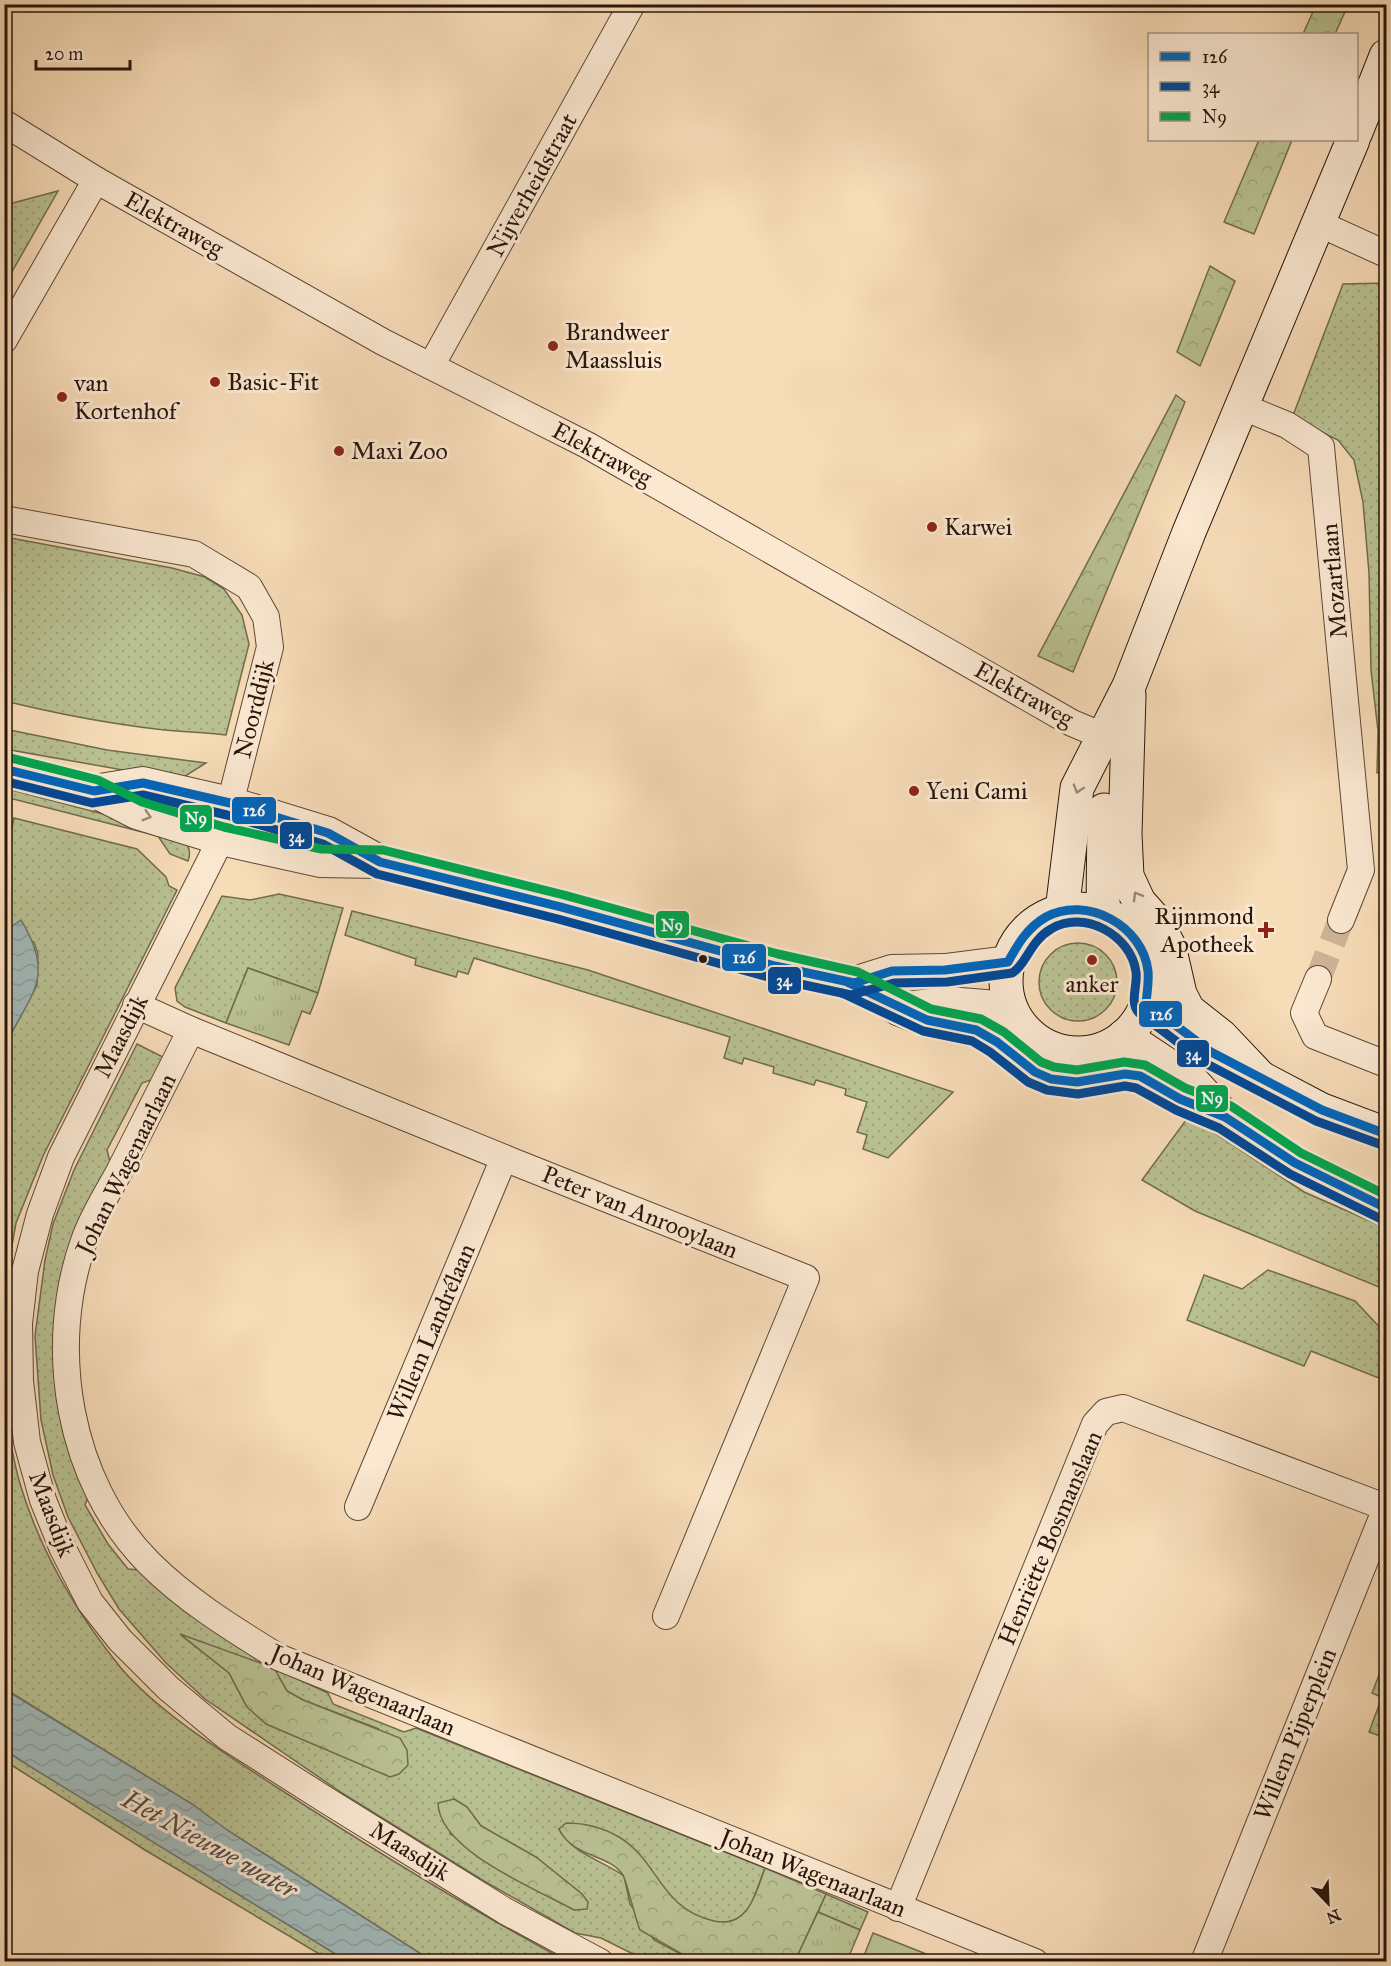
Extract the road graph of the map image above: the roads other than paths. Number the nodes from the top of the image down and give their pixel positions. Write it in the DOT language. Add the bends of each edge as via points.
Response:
graph roads {
  1 [pos="632,4"];
  2 [pos="1386,56"];
  3 [pos="4,123"];
  4 [pos="1358,127"];
  5 [pos="1353,141"];
  6 [pos="96,180"];
  7 [pos="1320,224"];
  8 [pos="1386,254"];
  9 [pos="4,340"];
  10 [pos="431,366"];
  11 [pos="1243,407"];
  12 [pos="4,519"];
  13 [pos="1129,686"];
  14 [pos="1103,736"];
  15 [pos="4,769"];
  16 [pos="94,791"];
  17 [pos="230,803"];
  18 [pos="221,839"];
  19 [pos="380,862"];
  20 [pos="1062,911"];
  21 [pos="1103,914"];
  22 [pos="1341,920"];
  23 [pos="1008,962"];
  24 [pos="1318,979"];
  25 [pos="854,983"];
  26 [pos="1146,1003"];
  27 [pos="136,1005"];
  28 [pos="899,1008"];
  29 [pos="1011,1008"];
  30 [pos="191,1030"];
  31 [pos="1124,1036"];
  32 [pos="1386,1064"];
  33 [pos="1261,1078"];
  34 [pos="1225,1118"];
  35 [pos="1386,1134"];
  36 [pos="504,1158"];
  37 [pos="1386,1208"];
  38 [pos="357,1507"];
  39 [pos="1386,1508"];
  40 [pos="666,1616"];
  41 [pos="898,1908"];
  42 [pos="600,1962"];
  43 [pos="1035,1962"];
  44 [pos="1204,1962"];
  1 -- 10 [label="street, Nijverheidstraat"];
  2 -- 4 [label="main road"];
  3 -- 6 [label="street, Elektraweg"];
  5 -- 7 [label="main road"];
  6 -- 9 [label="street"];
  6 -- 10 [label="street, Elektraweg"];
  7 -- 8 [label="street"];
  7 -- 11 [label="main road"];
  10 -- 14 [label="street, Elektraweg" via="587,445 1072,723"];
  11 -- 13 [label="main road"];
  11 -- 22 [label="street, Mozartlaan" via="1287,425 1321,447 1361,870"];
  12 -- 17 [label="street, Noorddijk" via="194,554 249,587 266,617 270,647"];
  13 -- 14 [label="main road"];
  33 -- 13 [label="main road, one-way" via="1221,1036 1188,1010 1180,994 1169,946 1156,921 1139,902 1127,876"];
  14 -- 20 [label="main road, one-way" via="1077,788"];
  14 -- 21 [label="main road"];
  15 -- 16 [label="street"];
  16 -- 17 [label="street" via="143,783"];
  16 -- 18 [label="street, one-way" via="137,813"];
  17 -- 18 [label="street, Noorddijk"];
  17 -- 19 [label="street" via="328,833"];
  18 -- 19 [label="street" via="320,861"];
  18 -- 27 [label="street, Maasdijk"];
  19 -- 25 [label="street" via="775,966"];
  20 -- 21 [label="main road"];
  20 -- 23 [label="main road" via="1028,929"];
  21 -- 26 [label="main road" via="1128,930 1144,954 1150,983"];
  23 -- 25 [label="street" via="892,971"];
  23 -- 29 [label="main road" via="1006,985"];
  24 -- 32 [label="street" via="1304,1013 1315,1036"];
  25 -- 28 [label="street"];
  26 -- 31 [label="main road" via="1138,1021"];
  26 -- 33 [label="main road" via="1211,1052"];
  27 -- 30 [label="street, Peter van Anrooylaan"];
  27 -- 42 [label="street, Maasdijk" via="61,1157 40,1214 25,1272 19,1323 27,1442 42,1500 62,1547 90,1602 120,1640 168,1688 227,1737 505,1911"];
  28 -- 29 [label="street" via="947,1003"];
  28 -- 34 [label="main road" via="927,1020 976,1030 1051,1079 1077,1082 1125,1074 1140,1076"];
  29 -- 31 [label="main road" via="1031,1036 1060,1051 1094,1051"];
  30 -- 36 [label="street, Peter van Anrooylaan"];
  30 -- 41 [label="street, Johan Wagenaarlaan" via="84,1240 66,1324 67,1380 76,1431 92,1477 124,1533 149,1563 190,1598 278,1657"];
  31 -- 34 [label="main road" via="1192,1081"];
  33 -- 35 [label="main road" via="1322,1110"];
  34 -- 37 [label="main road" via="1295,1163"];
  36 -- 38 [label="street, Willem Landrélaan"];
  36 -- 40 [label="street, Peter van Anrooylaan" via="806,1278"];
  39 -- 41 [label="street, Henriëtte Bosmanslaan" via="1123,1408 1107,1412 1095,1424"];
  39 -- 44 [label="street, Willem Pijperplein"];
  41 -- 43 [label="street, Johan Wagenaarlaan"];
}
